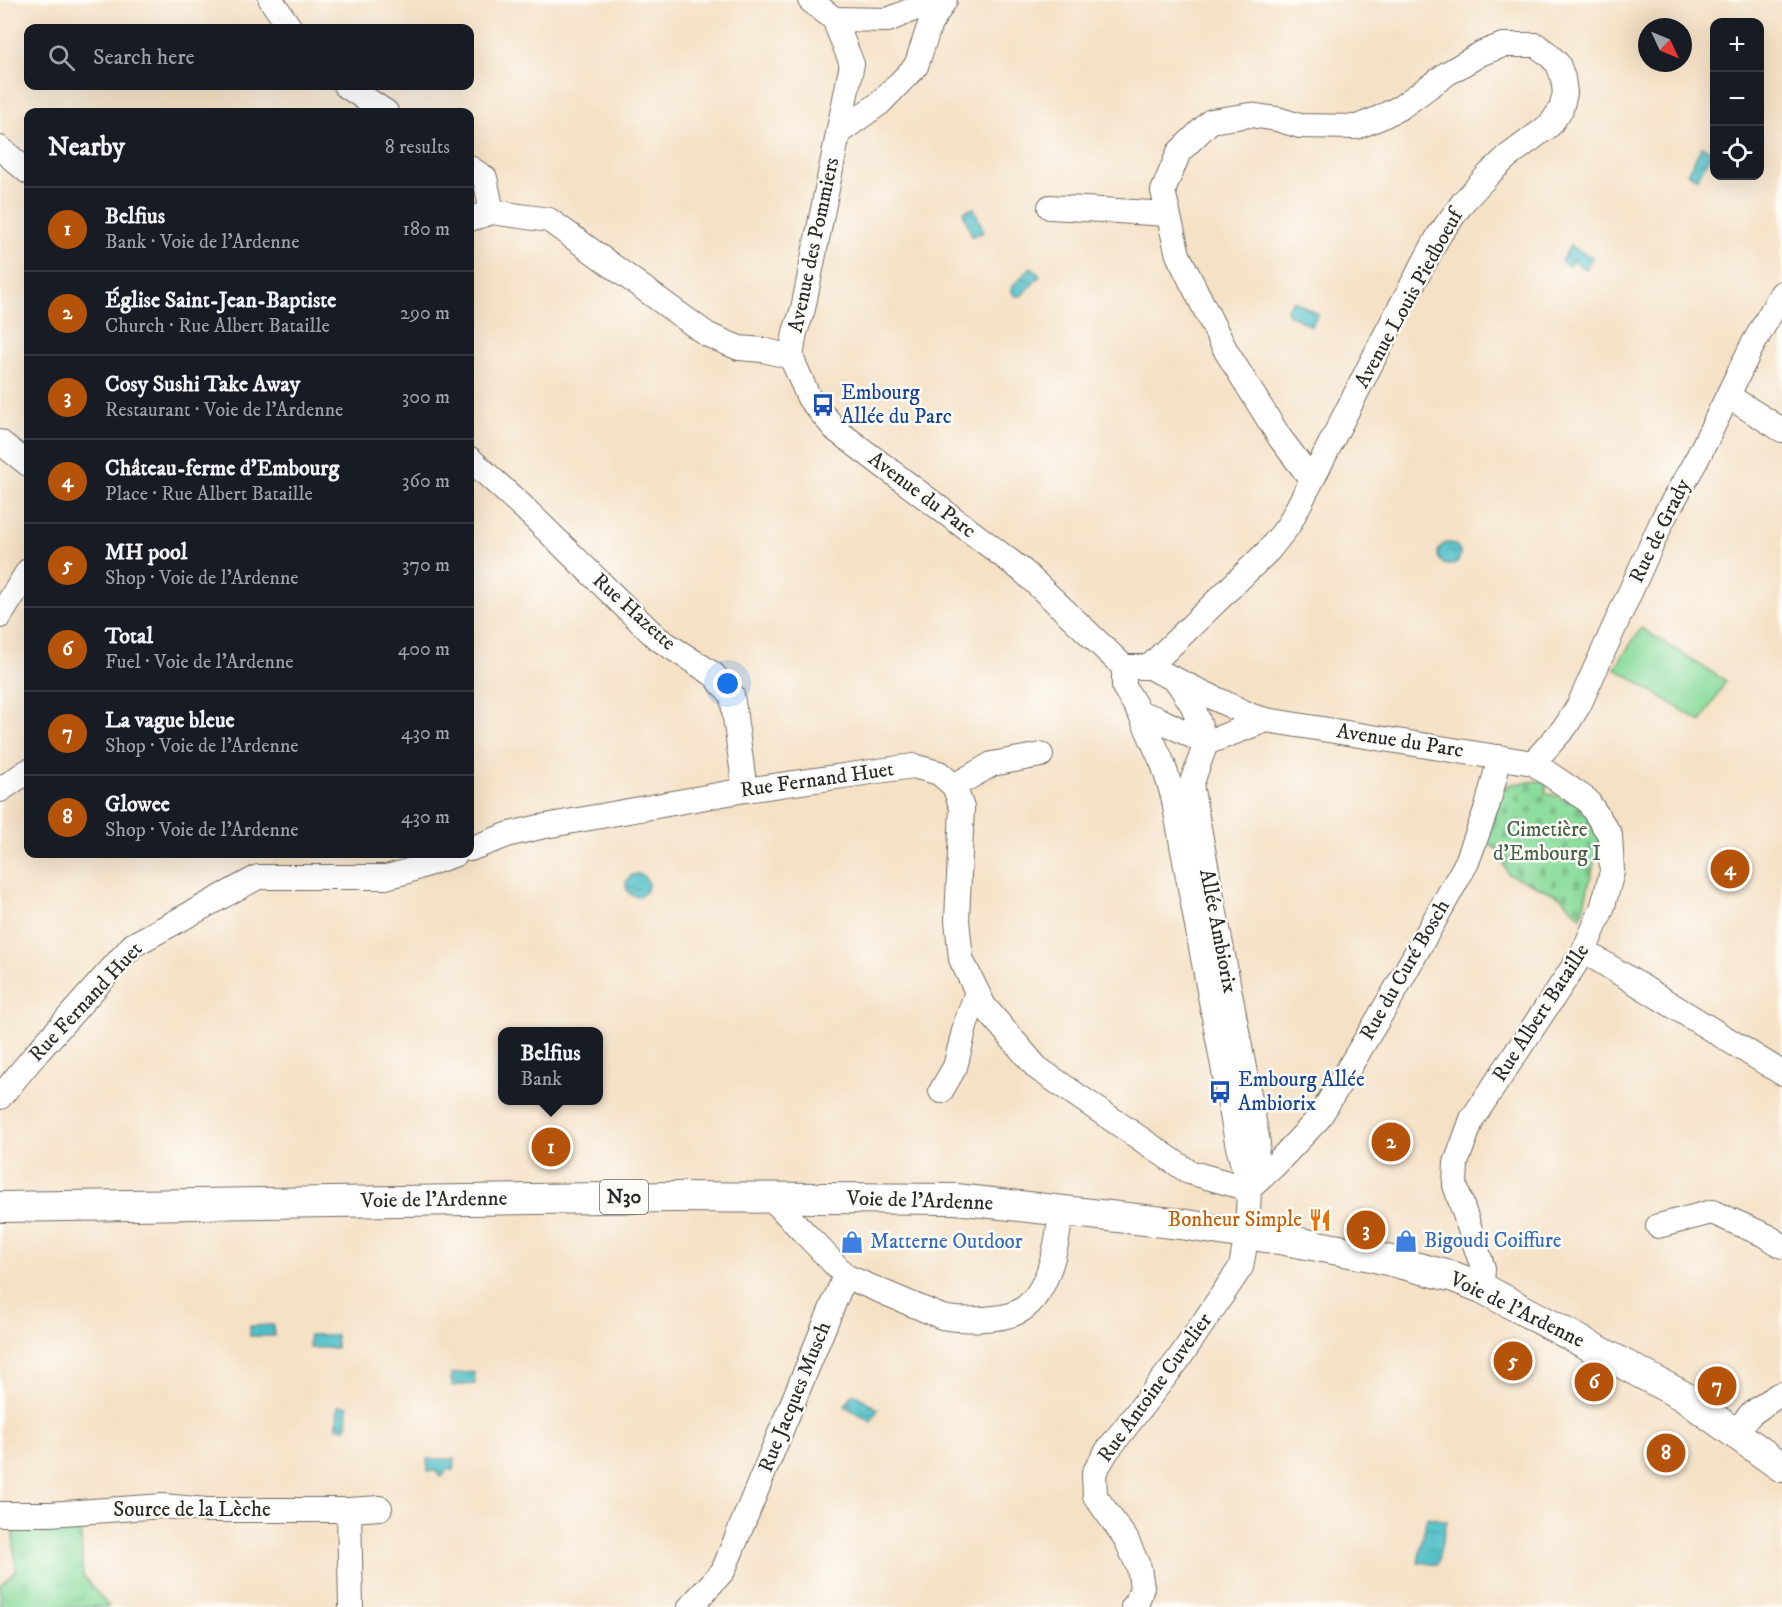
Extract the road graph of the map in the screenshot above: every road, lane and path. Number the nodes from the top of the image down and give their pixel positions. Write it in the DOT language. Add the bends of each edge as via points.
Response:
graph roads {
  1 [pos="271,0"];
  2 [pos="810,0"];
  3 [pos="935,0"];
  4 [pos="945,0"];
  5 [pos="834,19"];
  6 [pos="287,24"];
  7 [pos="352,90"];
  8 [pos="380,108"];
  9 [pos="838,133"];
  10 [pos="0,148"];
  11 [pos="24,169"];
  12 [pos="474,171"];
  13 [pos="1050,207"];
  14 [pos="1168,214"];
  15 [pos="481,216"];
  16 [pos="1782,293"];
  17 [pos="791,357"];
  18 [pos="1728,396"];
  19 [pos="1782,430"];
  20 [pos="0,442"];
  21 [pos="24,461"];
  22 [pos="474,463"];
  23 [pos="1312,480"];
  24 [pos="24,577"];
  25 [pos="0,616"];
  26 [pos="1124,667"];
  27 [pos="1149,667"];
  28 [pos="1177,681"];
  29 [pos="1140,713"];
  30 [pos="1266,720"];
  31 [pos="1206,743"];
  32 [pos="1041,755"];
  33 [pos="1500,758"];
  34 [pos="1533,763"];
  35 [pos="24,774"];
  36 [pos="954,786"];
  37 [pos="0,790"];
  38 [pos="745,790"];
  39 [pos="474,848"];
  40 [pos="445,858"];
  41 [pos="1584,951"];
  42 [pos="977,992"];
  43 [pos="1782,1072"];
  44 [pos="941,1091"];
  45 [pos="0,1097"];
  46 [pos="1249,1189"];
  47 [pos="772,1198"];
  48 [pos="0,1207"];
  49 [pos="1061,1210"];
  50 [pos="1658,1226"];
  51 [pos="1247,1234"];
  52 [pos="1782,1246"];
  53 [pos="845,1276"];
  54 [pos="1482,1288"];
  55 [pos="1782,1394"];
  56 [pos="1735,1432"];
  57 [pos="1782,1467"];
  58 [pos="380,1508"];
  59 [pos="349,1510"];
  60 [pos="0,1514"];
  61 [pos="351,1607"];
  62 [pos="690,1607"];
  63 [pos="1134,1607"];
  1 -- 6 [label="street"];
  2 -- 5 [label="street"];
  3 -- 5 [label="street" via="888,20"];
  4 -- 9 [label="street, Avenue des Pommiers" via="930,24 916,66 880,103"];
  5 -- 9 [label="street, Avenue des Pommiers" via="852,64"];
  7 -- 8 [label="street"];
  9 -- 17 [label="street, Avenue des Pommiers"];
  10 -- 11 [label="street"];
  12 -- 15 [label="street" via="485,178"];
  13 -- 14 [label="street"];
  14 -- 23 [label="street, Avenue Louis Piedboeuf" via="1178,255 1226,351 1280,438"];
  14 -- 23 [label="street, Avenue Louis Piedboeuf" via="1163,191 1179,152 1210,121 1250,115 1300,126 1357,127 1401,107 1448,73 1503,45 1536,45 1558,64 1565,93 1561,109 1550,125 1489,174 1439,235"];
  15 -- 17 [label="street" via="549,220 708,334 740,348"];
  16 -- 18 [label="street, Rue de Grady"];
  17 -- 26 [label="street, Avenue du Parc" via="809,398 836,430 1023,571"];
  18 -- 19 [label="street"];
  18 -- 34 [label="street, Rue de Grady" via="1664,517 1579,705"];
  20 -- 21 [label="street"];
  22 -- 38 [label="street, Rue Hazette" via="657,638 724,685 732,695"];
  23 -- 27 [label="street, Avenue Louis Piedboeuf" via="1288,526 1269,550"];
  24 -- 25 [label="street"];
  26 -- 27 [label="street, Avenue du Parc"];
  26 -- 29 [label="street" via="1124,687"];
  27 -- 28 [label="street, Avenue du Parc"];
  28 -- 30 [label="street, Avenue du Parc"];
  28 -- 31 [label="street" via="1193,706"];
  29 -- 31 [label="street"];
  29 -- 46 [label="street, Allée Ambiorix" via="1173,795"];
  30 -- 31 [label="street"];
  30 -- 33 [label="street, Avenue du Parc"];
  31 -- 46 [label="street, Allée Ambiorix" via="1191,785 1258,1143"];
  32 -- 36 [label="street" via="992,764"];
  33 -- 34 [label="street, Avenue du Parc"];
  33 -- 46 [label="street, Rue du Curé Bosch" via="1467,862 1393,994 1319,1118"];
  34 -- 41 [label="street, Rue Albert Bataille" via="1587,800 1611,835 1612,872"];
  35 -- 37 [label="street"];
  36 -- 38 [label="street, Rue Fernand Huet" via="939,772 913,766"];
  36 -- 42 [label="street" via="962,808 957,920 961,959"];
  38 -- 39 [label="street, Rue Fernand Huet" via="540,827"];
  40 -- 45 [label="street, Rue Fernand Huet" via="386,877 258,878 198,908 133,945"];
  41 -- 43 [label="street"];
  41 -- 54 [label="street, Rue Albert Bataille" via="1472,1119 1455,1163 1455,1185 1483,1268"];
  42 -- 44 [label="street" via="955,1067"];
  42 -- 46 [label="street" via="984,1006 1037,1068 1189,1172"];
  46 -- 51 [label="street, Allée Ambiorix"];
  47 -- 48 [label="main road, Voie de l'Ardenne / N30"];
  47 -- 49 [label="main road, Voie de l'Ardenne / N30" via="956,1199"];
  47 -- 53 [label="street"];
  49 -- 51 [label="main road, Voie de l'Ardenne / N30"];
  49 -- 53 [label="street" via="1058,1241 1045,1280 1030,1303 1003,1318 959,1321 942,1317"];
  50 -- 52 [label="street" via="1712,1212"];
  51 -- 54 [label="main road, Voie de l'Ardenne / N30" via="1371,1256"];
  51 -- 63 [label="street, Rue Antoine Cuvelier" via="1241,1267 1221,1299 1094,1473 1095,1497 1126,1539 1139,1569 1142,1587"];
  53 -- 62 [label="street, Rue Jacques Musch" via="723,1571"];
  54 -- 56 [label="main road, Voie de l'Ardenne / N30" via="1683,1396"];
  55 -- 56 [label="street" via="1751,1414"];
  56 -- 57 [label="main road, Voie de l'Ardenne / N30"];
  58 -- 59 [label="street, Source de la Lèche"];
  59 -- 60 [label="street, Source de la Lèche" via="206,1510 163,1506"];
  59 -- 61 [label="street"];
}
